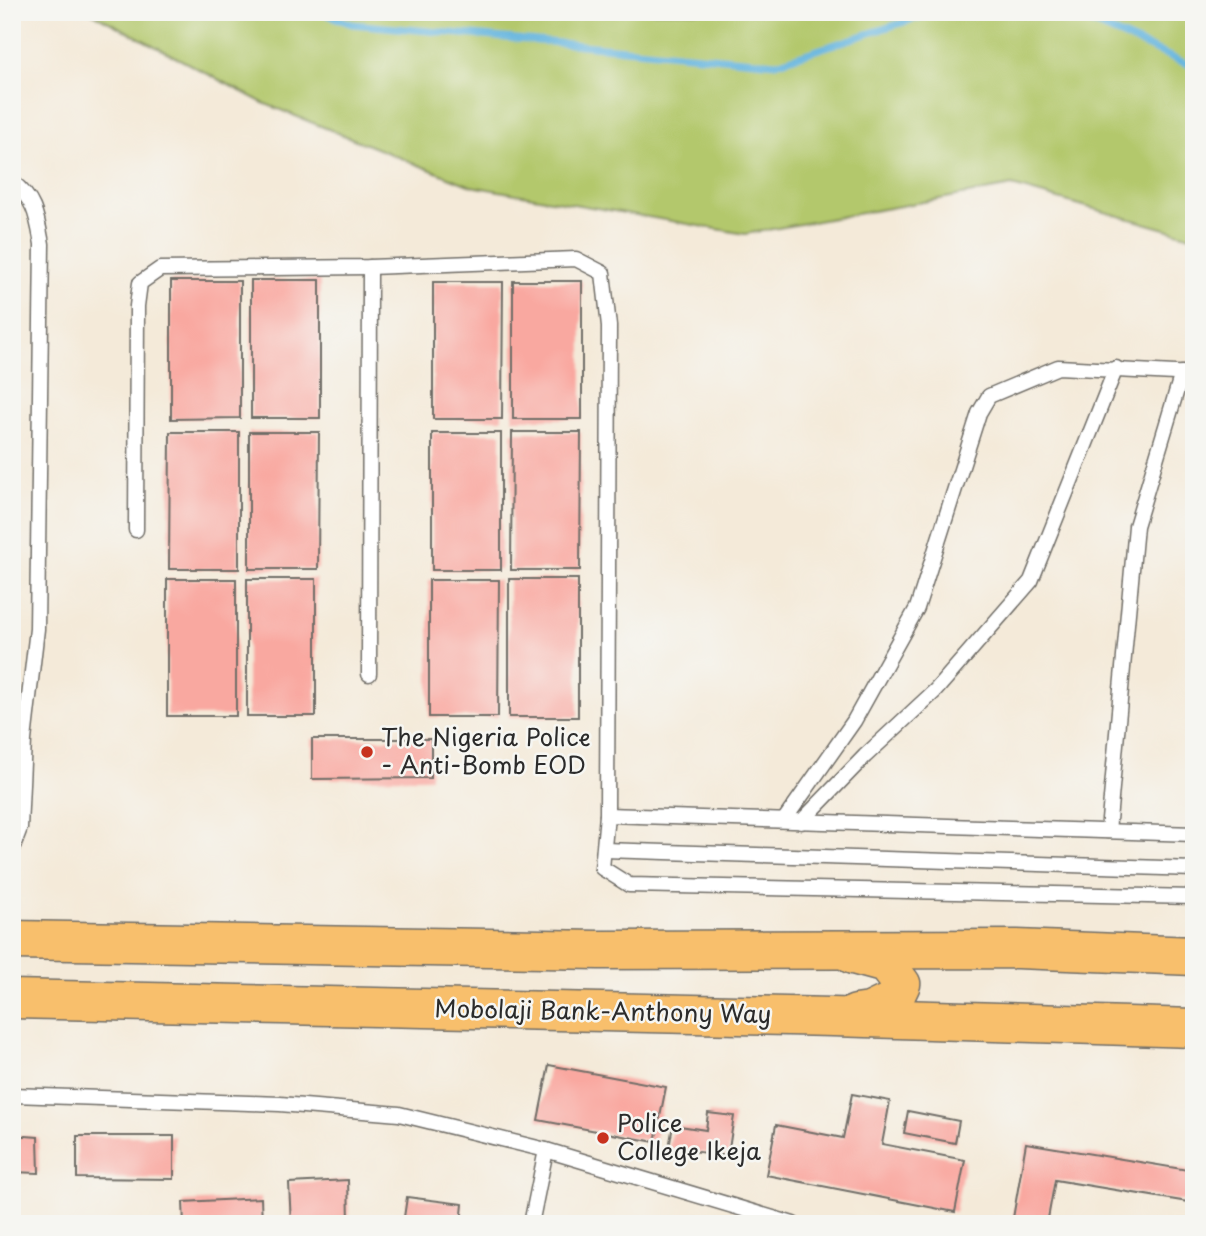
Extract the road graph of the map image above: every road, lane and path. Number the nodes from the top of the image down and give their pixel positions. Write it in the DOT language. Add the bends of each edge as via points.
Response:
graph roads {
  1 [pos="12,182"];
  2 [pos="370,267"];
  3 [pos="1116,368"];
  4 [pos="1188,373"];
  5 [pos="136,530"];
  6 [pos="369,674"];
  7 [pos="607,815"];
  8 [pos="785,819"];
  9 [pos="801,822"];
  10 [pos="1108,831"];
  11 [pos="1194,834"];
  12 [pos="12,849"];
  13 [pos="604,850"];
  14 [pos="1194,869"];
  15 [pos="1194,897"];
  16 [pos="12,940"];
  17 [pos="972,950"];
  18 [pos="829,952"];
  19 [pos="1194,956"];
  20 [pos="12,999"];
  21 [pos="833,1017"];
  22 [pos="976,1021"];
  23 [pos="1194,1028"];
  24 [pos="12,1095"];
  25 [pos="545,1150"];
  26 [pos="531,1224"];
  27 [pos="793,1224"];
  1 -- 12 [label="lane" via="27,193 36,208 42,244 37,629 24,740 20,828"];
  2 -- 5 [label="lane" via="159,269 140,283"];
  2 -- 6 [label="lane"];
  2 -- 7 [label="lane" via="576,259 603,274 609,326"];
  3 -- 4 [label="lane"];
  3 -- 8 [label="lane" via="1058,367 989,396 979,413 917,608 854,721"];
  3 -- 9 [label="lane" via="1031,581 935,691"];
  4 -- 10 [label="lane" via="1136,526"];
  7 -- 8 [label="lane"];
  7 -- 13 [label="lane"];
  8 -- 9 [label="lane"];
  9 -- 10 [label="lane"];
  10 -- 11 [label="lane"];
  13 -- 14 [label="lane"];
  13 -- 15 [label="lane" via="602,868 629,885"];
  16 -- 18 [label="main road"];
  17 -- 18 [label="main road"];
  17 -- 19 [label="main road"];
  17 -- 22 [label="main road" via="931,966 919,982 919,993 936,1011"];
  18 -- 21 [label="main road" via="886,964 901,984 893,1001 883,1007"];
  20 -- 21 [label="main road, Mobolaji Bank-Anthony Way"];
  21 -- 22 [label="main road, Mobolaji Bank-Anthony Way"];
  22 -- 23 [label="main road, Mobolaji Bank-Anthony Way"];
  24 -- 25 [label="lane" via="280,1104 399,1114"];
  25 -- 26 [label="lane"];
  25 -- 27 [label="lane"];
}
